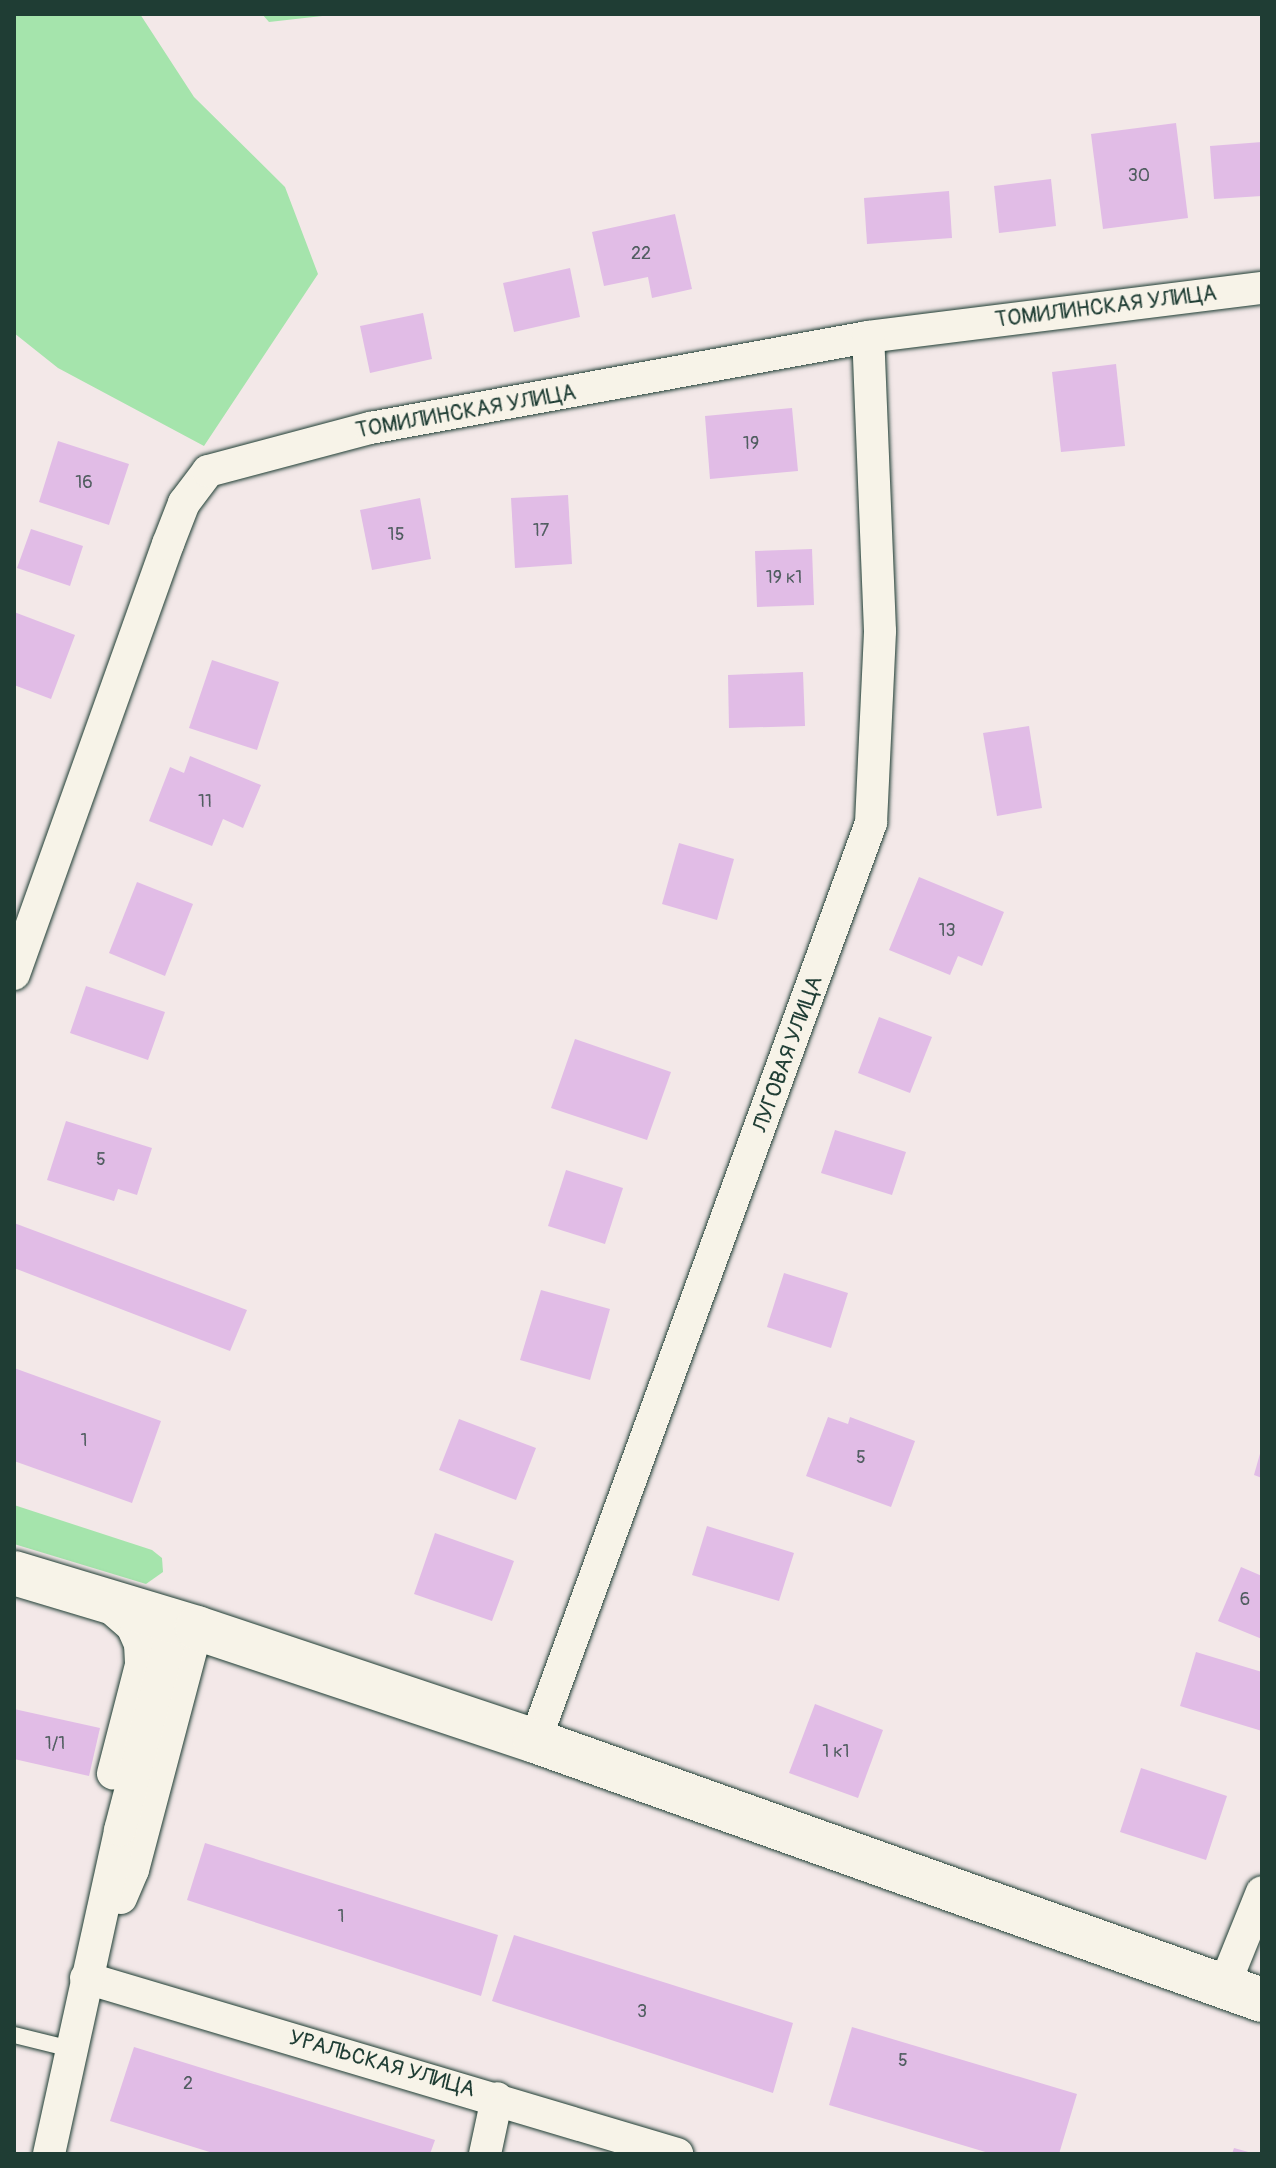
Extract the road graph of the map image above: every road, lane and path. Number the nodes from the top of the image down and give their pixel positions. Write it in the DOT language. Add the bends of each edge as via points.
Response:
graph roads {
  1 [pos="1262,288"];
  2 [pos="868,337"];
  3 [pos="14,974"];
  4 [pos="14,1573"];
  5 [pos="99,1598"];
  6 [pos="186,1624"];
  7 [pos="535,1741"];
  8 [pos="1262,1892"];
  9 [pos="86,1978"];
  10 [pos="1243,1993"];
  11 [pos="14,2035"];
  12 [pos="71,2049"];
  13 [pos="497,2098"];
  14 [pos="49,2154"];
  15 [pos="485,2154"];
  16 [pos="677,2154"];
  1 -- 2 [label="street, ТОМИЛИНСКАЯ УЛИЦА"];
  2 -- 3 [label="street, ТОМИЛИНСКАЯ УЛИЦА" via="370,428 208,471 179,517"];
  2 -- 7 [label="street, ЛУГОВАЯ УЛИЦА" via="880,631 871,823"];
  4 -- 5 [label="street"];
  5 -- 6 [label="street"];
  5 -- 9 [label="street" via="132,1626 141,1665 92,1859"];
  6 -- 7 [label="street"];
  6 -- 9 [label="street"];
  7 -- 10 [label="street"];
  8 -- 10 [label="street"];
  9 -- 12 [label="street"];
  9 -- 13 [label="street, УРАЛЬСКАЯ УЛИЦА"];
  11 -- 12 [label="lane"];
  12 -- 14 [label="street"];
  13 -- 15 [label="street"];
  13 -- 16 [label="street, УРАЛЬСКАЯ УЛИЦА"];
}
